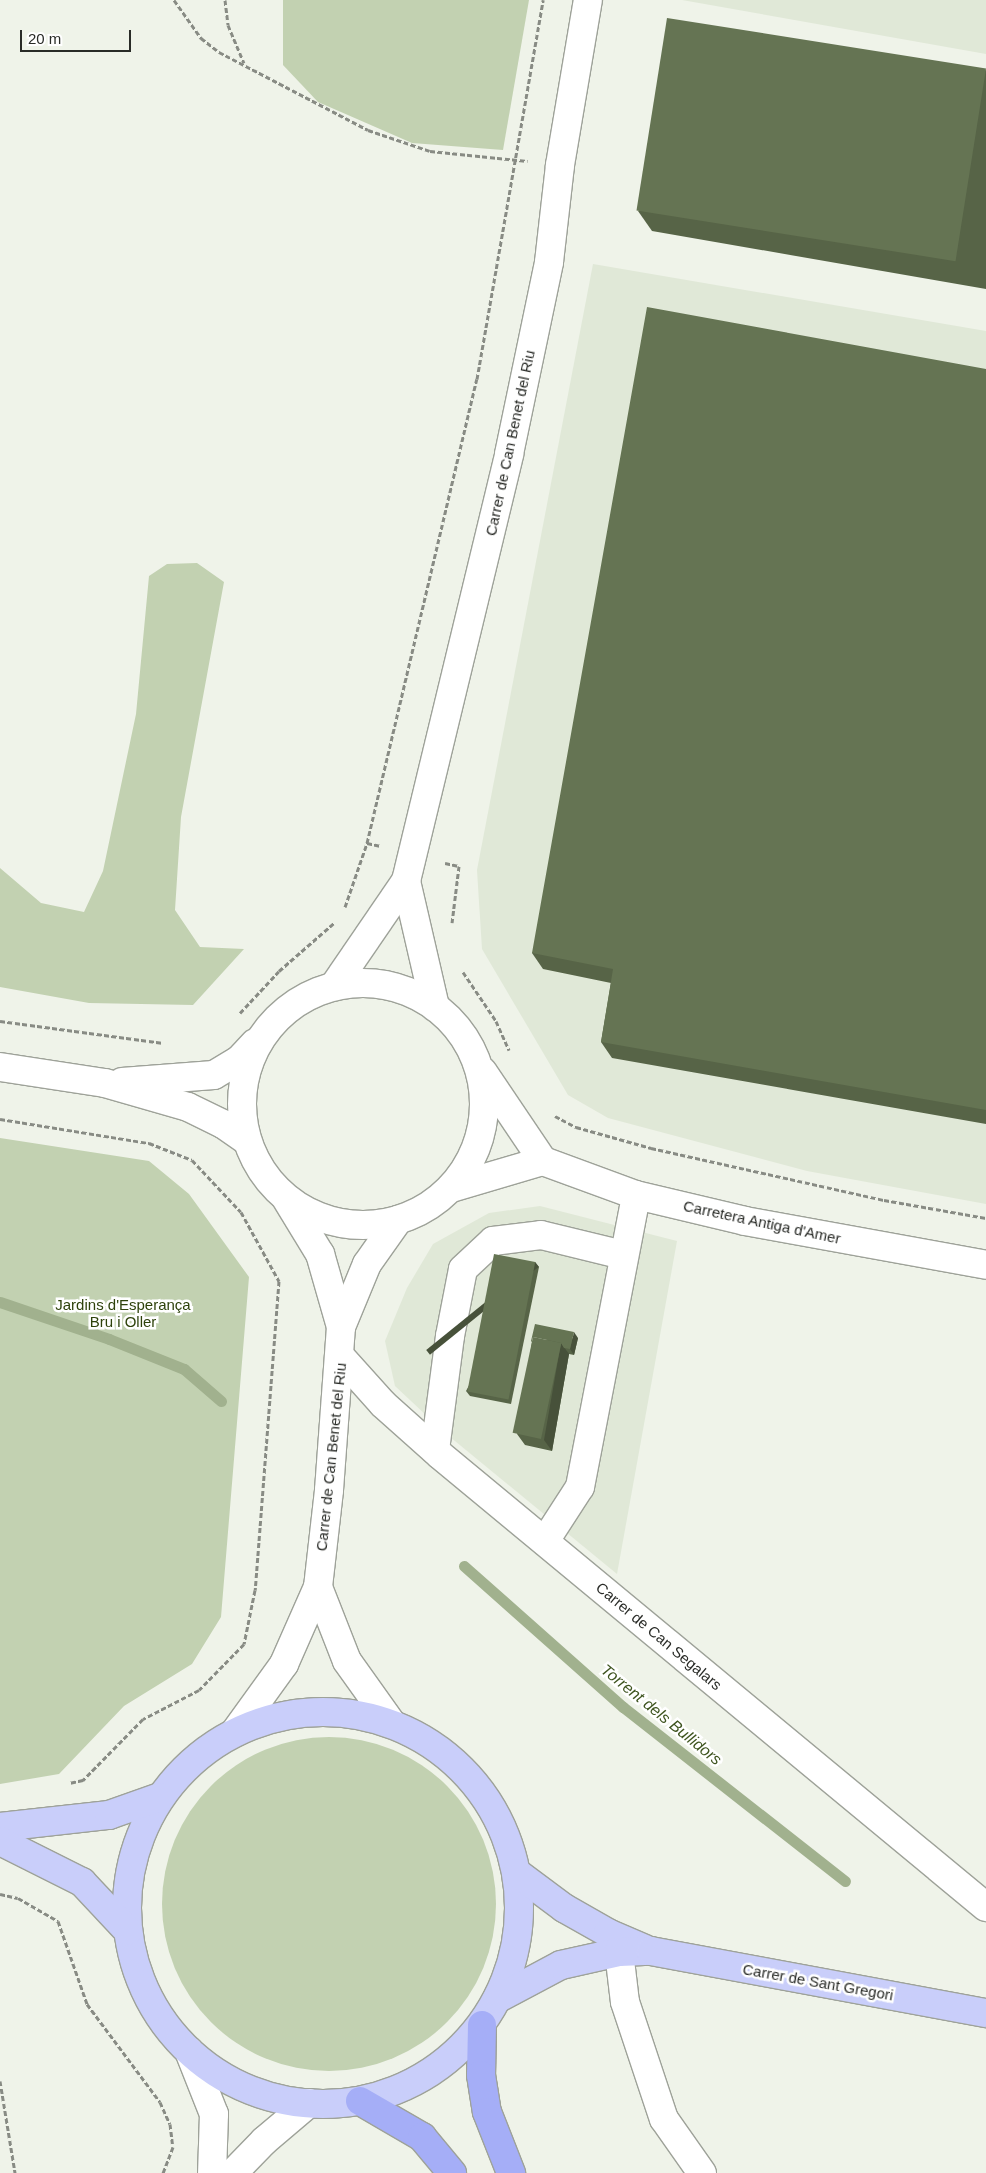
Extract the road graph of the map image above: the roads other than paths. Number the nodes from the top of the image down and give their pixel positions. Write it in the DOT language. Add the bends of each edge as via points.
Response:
graph roads {
  1 [pos="588,0"];
  2 [pos="409,867"];
  3 [pos="334,986"];
  4 [pos="435,1007"];
  5 [pos="263,1034"];
  6 [pos="477,1062"];
  7 [pos="0,1068"];
  8 [pos="105,1083"];
  9 [pos="247,1141"];
  10 [pos="543,1161"];
  11 [pos="451,1188"];
  12 [pos="636,1195"];
  13 [pos="285,1197"];
  14 [pos="398,1220"];
  15 [pos="623,1256"];
  16 [pos="986,1265"];
  17 [pos="341,1327"];
  18 [pos="340,1356"];
  19 [pos="434,1450"];
  20 [pos="545,1541"];
  21 [pos="318,1587"];
  22 [pos="392,1724"];
  23 [pos="235,1732"];
  24 [pos="160,1797"];
  25 [pos="0,1827"];
  26 [pos="0,1841"];
  27 [pos="517,1873"];
  28 [pos="986,1907"];
  29 [pos="128,1931"];
  30 [pos="619,1952"];
  31 [pos="651,1952"];
  32 [pos="498,1999"];
  33 [pos="986,2013"];
  34 [pos="482,2025"];
  35 [pos="189,2051"];
  36 [pos="360,2101"];
  37 [pos="309,2103"];
  38 [pos="212,2173"];
  39 [pos="233,2173"];
  40 [pos="452,2173"];
  41 [pos="511,2173"];
  42 [pos="702,2173"];
  1 -- 2 [label="street, Carrer de Can Benet del Riu" via="560,165 549,262 509,454"];
  2 -- 3 [label="street, Carrer de Can Benet del Riu"];
  2 -- 4 [label="street, Carrer de Can Benet del Riu"];
  3 -- 4 [label="street" via="379,984 408,992"];
  3 -- 5 [label="street" via="294,1004"];
  4 -- 6 [label="street" via="460,1031"];
  5 -- 8 [label="street" via="239,1060 214,1075"];
  5 -- 9 [label="street" via="248,1063 242,1094"];
  6 -- 10 [label="street"];
  6 -- 11 [label="street" via="484,1095 482,1129 471,1160"];
  7 -- 8 [label="street"];
  8 -- 9 [label="street" via="188,1107 223,1124"];
  9 -- 13 [label="street" via="262,1172"];
  10 -- 11 [label="street"];
  10 -- 12 [label="street, Carretera Antiga d'Amer"];
  11 -- 14 [label="street" via="427,1208"];
  12 -- 15 [label="street"];
  12 -- 16 [label="street, Carretera Antiga d'Amer" via="745,1221"];
  13 -- 14 [label="street" via="301,1208 339,1222 378,1224"];
  13 -- 17 [label="street, Carrer de Can Benet del Riu" via="320,1254"];
  14 -- 17 [label="street, Carrer de Can Benet del Riu" via="367,1264"];
  15 -- 19 [label="street" via="541,1236 493,1241 463,1269"];
  15 -- 20 [label="street" via="580,1487"];
  17 -- 18 [label="street, Carrer de Can Benet del Riu"];
  18 -- 19 [label="street, Carrer de Can Segalars" via="383,1404"];
  18 -- 21 [label="street, Carrer de Can Benet del Riu"];
  19 -- 20 [label="street, Carrer de Can Segalars"];
  20 -- 28 [label="street, Carrer de Can Segalars"];
  21 -- 22 [label="street, Carrer de Can Benet del Riu" via="347,1661"];
  21 -- 23 [label="street, Carrer de Can Benet del Riu" via="284,1664"];
  22 -- 23 [label="main road" via="360,1715 312,1711 264,1720"];
  22 -- 27 [label="main road" via="437,1748 474,1782 506,1834"];
  23 -- 24 [label="main road" via="193,1760"];
  24 -- 25 [label="main road" via="109,1815"];
  24 -- 29 [label="main road" via="144,1827 132,1861 127,1895"];
  26 -- 29 [label="main road" via="82,1882"];
  27 -- 31 [label="main road, Carrer de Sant Gregori" via="564,1908"];
  27 -- 32 [label="main road" via="520,1910 516,1947"];
  29 -- 35 [label="main road" via="145,1991 164,2023"];
  30 -- 31 [label="main road, Carrer de Sant Gregori"];
  30 -- 32 [label="main road, Carrer de Sant Gregori" via="560,1964"];
  30 -- 42 [label="street" via="625,2002 664,2119"];
  31 -- 33 [label="main road, Carrer de Sant Gregori"];
  32 -- 34 [label="main road"];
  34 -- 36 [label="main road" via="457,2052 428,2074 395,2091"];
  34 -- 41 [label="highway" via="481,2075 487,2112"];
  35 -- 37 [label="main road" via="238,2084 279,2099"];
  35 -- 38 [label="street" via="214,2114"];
  36 -- 37 [label="main road"];
  36 -- 40 [label="highway" via="422,2137"];
  37 -- 39 [label="street" via="264,2141"];
}
